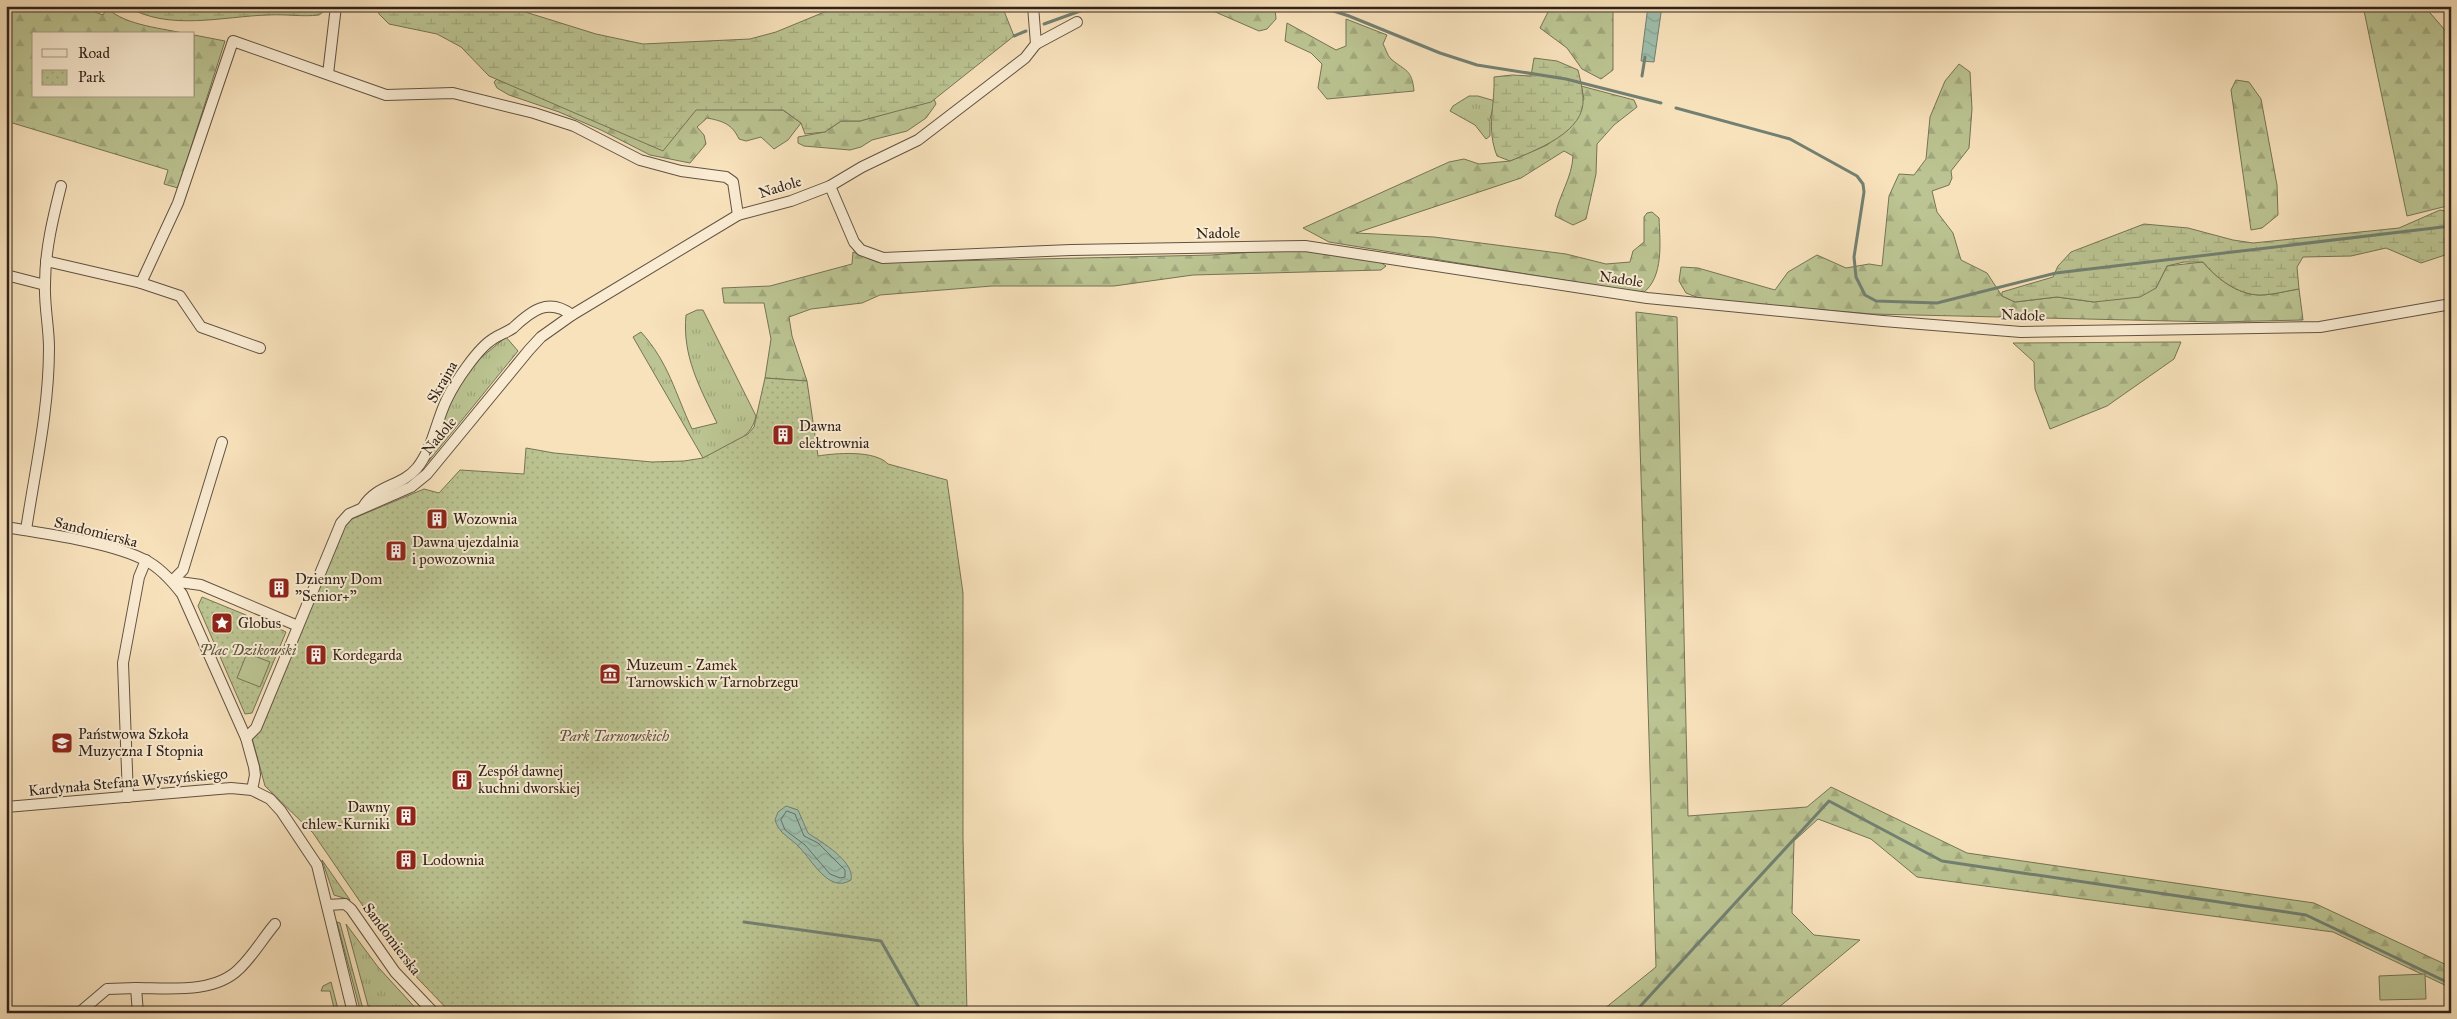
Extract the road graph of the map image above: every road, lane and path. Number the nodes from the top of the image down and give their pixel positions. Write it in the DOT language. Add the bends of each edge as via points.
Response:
graph roads {
  1 [pos="336,6"];
  2 [pos="1034,6"];
  3 [pos="1077,22"];
  4 [pos="1036,44"];
  5 [pos="328,74"];
  6 [pos="61,186"];
  7 [pos="830,186"];
  8 [pos="738,215"];
  9 [pos="46,261"];
  10 [pos="6,275"];
  11 [pos="142,283"];
  12 [pos="44,285"];
  13 [pos="2451,304"];
  14 [pos="572,315"];
  15 [pos="260,348"];
  16 [pos="222,442"];
  17 [pos="362,507"];
  18 [pos="6,526"];
  19 [pos="26,530"];
  20 [pos="146,560"];
  21 [pos="172,581"];
  22 [pos="298,626"];
  23 [pos="246,738"];
  24 [pos="252,790"];
  25 [pos="128,797"];
  26 [pos="6,807"];
  27 [pos="327,905"];
  28 [pos="275,924"];
  29 [pos="136,988"];
  30 [pos="39,1013"];
  31 [pos="138,1013"];
  32 [pos="353,1013"];
  33 [pos="434,1013"];
  1 -- 5 [label="street"];
  2 -- 4 [label="street"];
  3 -- 4 [label="street, Nadole"];
  4 -- 7 [label="street, Nadole" via="1024,58 918,140"];
  5 -- 8 [label="street, Nadole" via="386,95 452,93 490,101 574,126 640,160 681,171 726,177 733,182"];
  5 -- 11 [label="street, Nadole" via="233,41 178,203"];
  6 -- 9 [label="street"];
  7 -- 8 [label="street, Nadole"];
  7 -- 13 [label="street, Nadole" via="854,242 861,250 882,258 1071,250 1305,246 1647,298 2021,332 2320,327"];
  8 -- 14 [label="street, Nadole"];
  9 -- 11 [label="street"];
  9 -- 12 [label="street"];
  10 -- 12 [label="street"];
  11 -- 15 [label="street" via="180,296 201,327"];
  12 -- 19 [label="street" via="49,348 44,417"];
  14 -- 17 [label="street, Nadole" via="535,344 427,474 411,487"];
  14 -- 17 [label="street, Skrajna" via="561,307 545,306 529,313 506,333 492,339 456,382 428,450 416,468 403,480 380,488 368,497"];
  16 -- 21 [label="street" via="183,570"];
  17 -- 22 [label="street, Nadole" via="341,523"];
  18 -- 19 [label="street, Sandomierska"];
  19 -- 20 [label="street, Sandomierska" via="116,549"];
  20 -- 21 [label="street, Sandomierska"];
  20 -- 25 [label="street" via="139,577 123,663"];
  21 -- 22 [label="street" via="201,585"];
  21 -- 23 [label="street, Sandomierska" via="182,594"];
  22 -- 23 [label="street, Nadole" via="256,728"];
  23 -- 24 [label="street, Sandomierska" via="255,775"];
  24 -- 25 [label="street, Kardynała Stefana Wyszyńskiego" via="231,788"];
  24 -- 27 [label="street" via="281,811 317,865"];
  25 -- 26 [label="street, Kardynała Stefana Wyszyńskiego"];
  27 -- 32 [label="street"];
  27 -- 33 [label="street, Sandomierska" via="345,904 351,909 395,972"];
  28 -- 29 [label="street" via="239,970 223,980 203,986"];
  29 -- 30 [label="street" via="107,990 80,1012"];
  29 -- 31 [label="street"];
}
